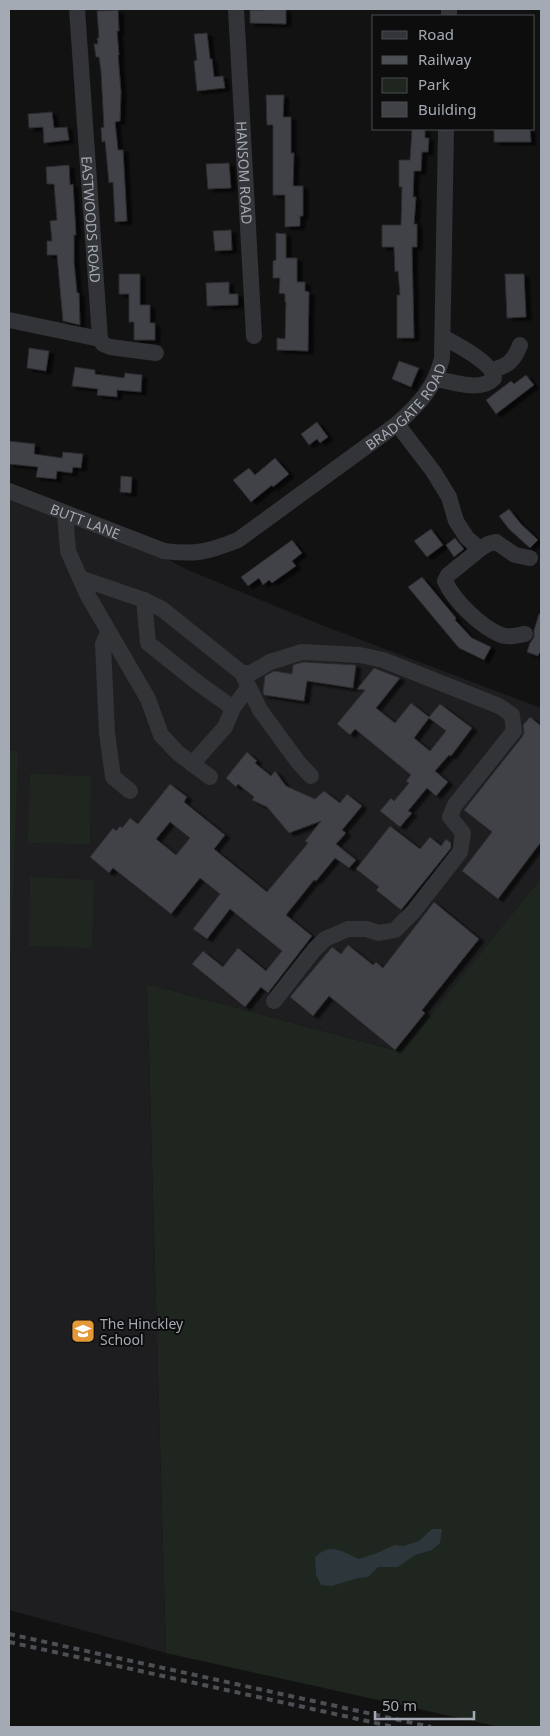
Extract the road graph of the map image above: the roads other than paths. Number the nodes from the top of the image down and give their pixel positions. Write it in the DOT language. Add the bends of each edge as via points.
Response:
graph roads {
  1 [pos="77,9"];
  2 [pos="236,9"];
  3 [pos="446,130"];
  4 [pos="9,320"];
  5 [pos="254,336"];
  6 [pos="443,336"];
  7 [pos="100,339"];
  8 [pos="520,345"];
  9 [pos="156,353"];
  10 [pos="492,370"];
  11 [pos="435,379"];
  12 [pos="396,424"];
  13 [pos="9,490"];
  14 [pos="65,513"];
  15 [pos="480,549"];
  16 [pos="164,551"];
  17 [pos="530,558"];
  18 [pos="80,578"];
  19 [pos="144,600"];
  20 [pos="108,633"];
  21 [pos="525,634"];
  22 [pos="245,680"];
  23 [pos="233,708"];
  24 [pos="192,764"];
  25 [pos="312,776"];
  26 [pos="210,777"];
  27 [pos="130,791"];
  28 [pos="274,1001"];
  1 -- 7 [label="street, EASTWOODS ROAD"];
  2 -- 5 [label="street, HANSOM ROAD"];
  3 -- 6 [label="street, BRADGATE ROAD"];
  4 -- 7 [label="street"];
  6 -- 10 [label="street"];
  6 -- 11 [label="street, BRADGATE ROAD" via="442,358"];
  7 -- 9 [label="street" via="110,347"];
  8 -- 10 [label="street" via="509,364"];
  10 -- 11 [label="street" via="494,378 477,386"];
  11 -- 12 [label="street, BRADGATE ROAD" via="424,398"];
  12 -- 15 [label="street" via="433,471 449,497 456,521 467,538"];
  12 -- 16 [label="street, BRADGATE ROAD" via="238,540 212,550 188,554"];
  13 -- 14 [label="street, BUTT LANE"];
  14 -- 16 [label="street, BUTT LANE"];
  14 -- 18 [label="street" via="68,551"];
  15 -- 17 [label="street" via="496,542 515,555"];
  15 -- 21 [label="street" via="448,575 445,581 450,592 475,618 503,636"];
  18 -- 19 [label="street"];
  18 -- 20 [label="street"];
  19 -- 22 [label="street" via="174,618"];
  19 -- 23 [label="street" via="148,643"];
  20 -- 24 [label="street" via="148,699 161,735"];
  20 -- 27 [label="street" via="103,644 107,733 113,777"];
  22 -- 23 [label="street"];
  22 -- 25 [label="street" via="260,710"];
  22 -- 28 [label="street" via="270,662 302,652 360,655 384,660 499,706 512,715 514,731 455,805 450,817 463,833 460,852 412,912 395,930 378,933 348,929 325,939"];
  23 -- 24 [label="street" via="225,727"];
  24 -- 26 [label="street"];
}
